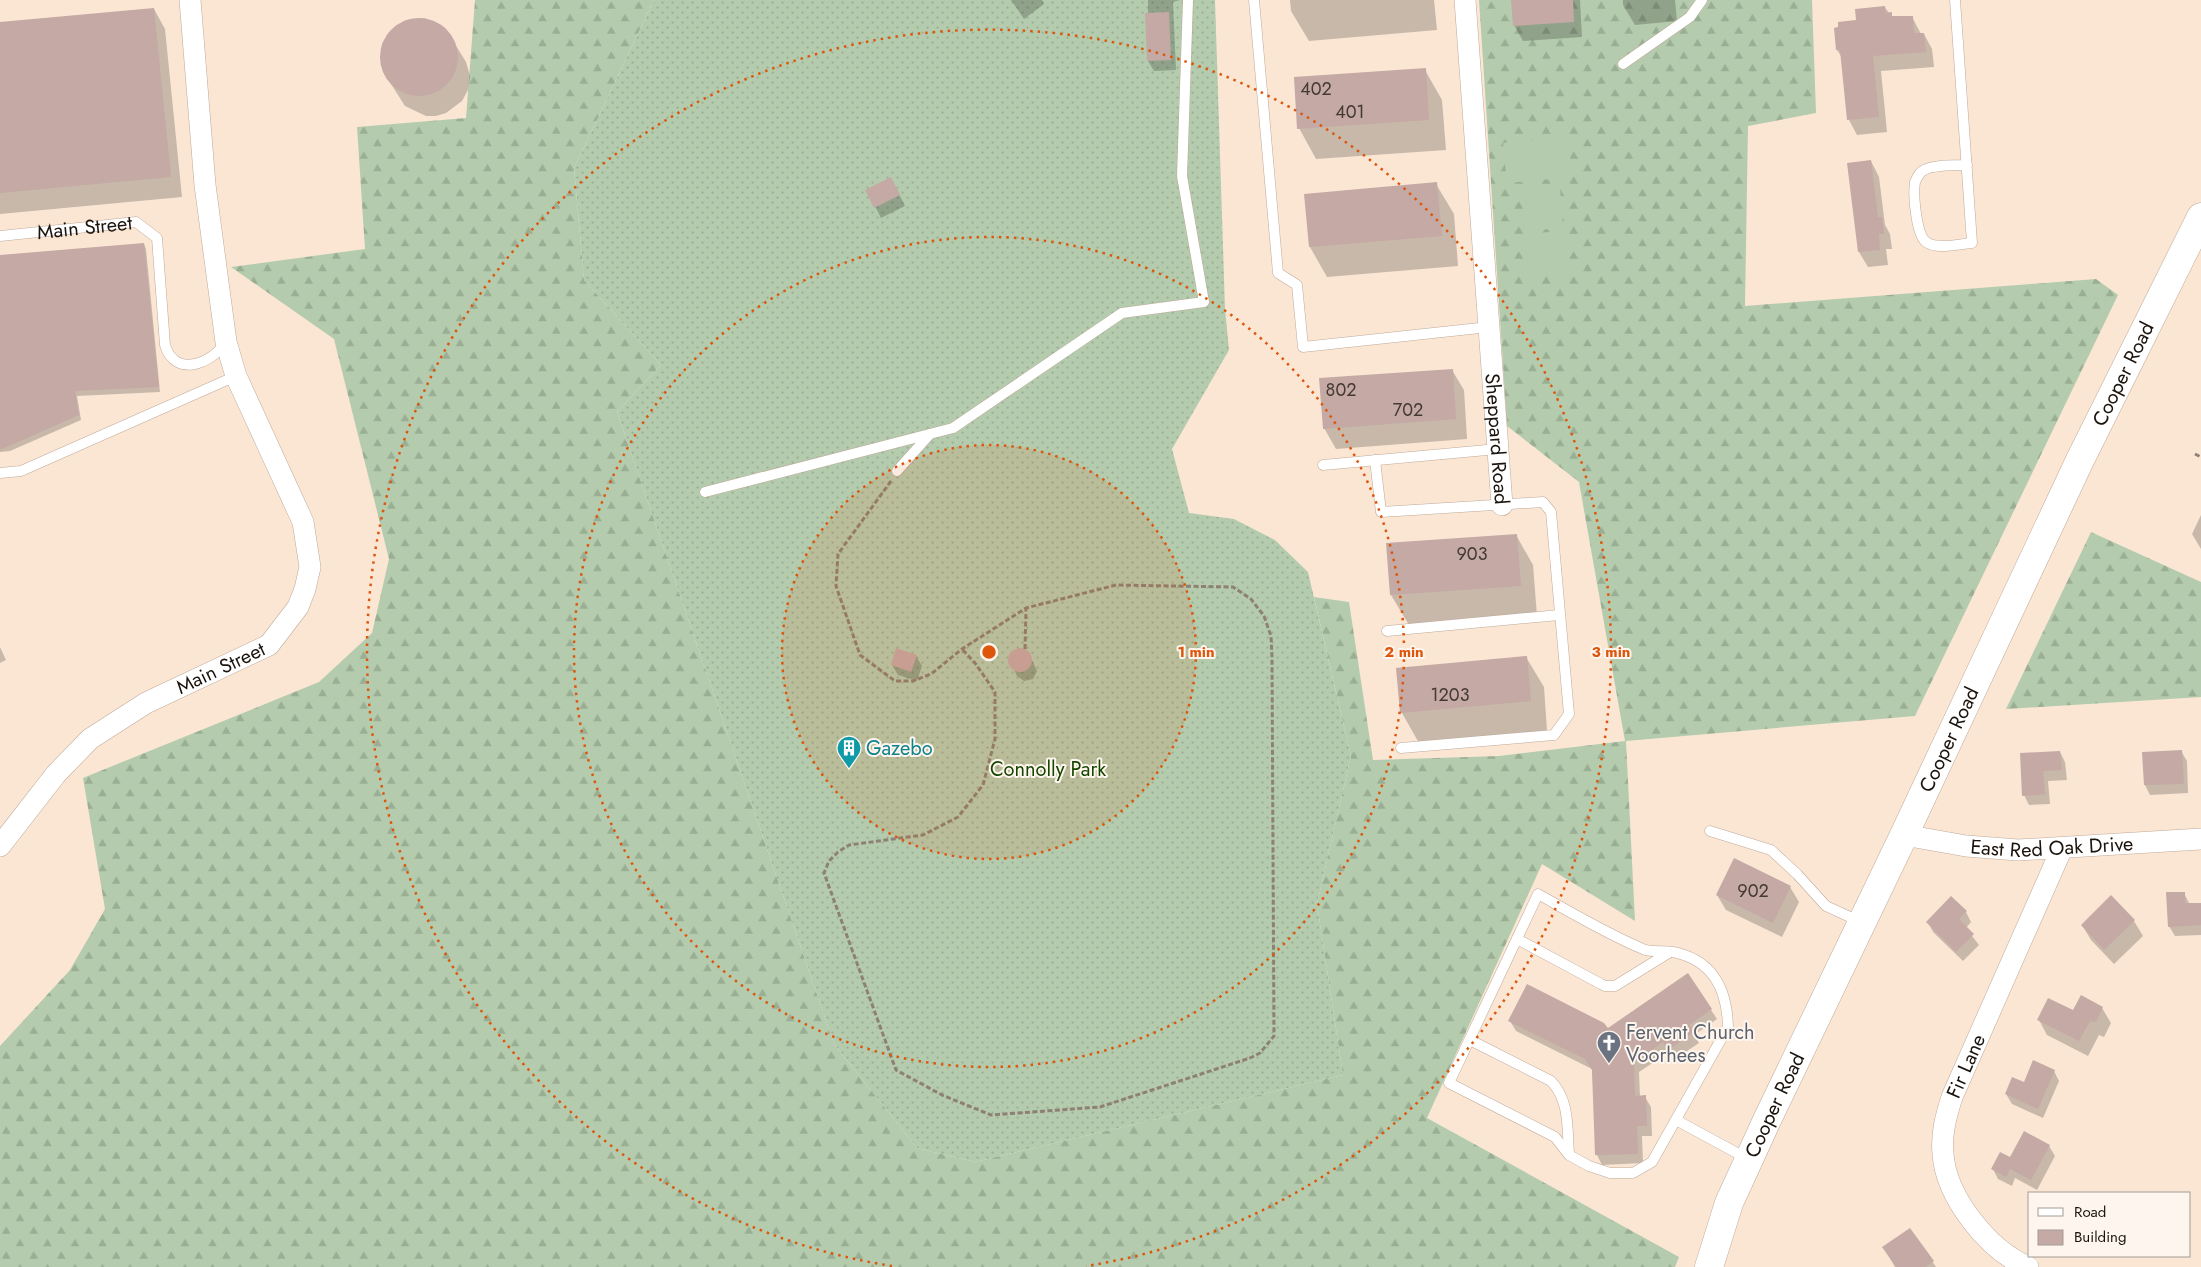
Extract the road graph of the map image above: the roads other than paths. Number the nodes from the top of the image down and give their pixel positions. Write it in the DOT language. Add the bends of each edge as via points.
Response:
graph roads {
  1 [pos="190,0"];
  2 [pos="1188,0"];
  3 [pos="1254,0"];
  4 [pos="1465,0"];
  5 [pos="1702,0"];
  6 [pos="1955,0"];
  7 [pos="1623,64"];
  8 [pos="1967,165"];
  9 [pos="2201,216"];
  10 [pos="0,236"];
  11 [pos="1489,327"];
  12 [pos="226,342"];
  13 [pos="236,376"];
  14 [pos="930,434"];
  15 [pos="1498,449"];
  16 [pos="1375,460"];
  17 [pos="1323,464"];
  18 [pos="897,471"];
  19 [pos="0,473"];
  20 [pos="705,492"];
  21 [pos="1502,505"];
  22 [pos="1559,615"];
  23 [pos="1387,631"];
  24 [pos="1401,748"];
  25 [pos="1710,831"];
  26 [pos="1904,835"];
  27 [pos="2201,839"];
  28 [pos="0,846"];
  29 [pos="2062,848"];
  30 [pos="1862,922"];
  31 [pos="1517,939"];
  32 [pos="1671,951"];
  33 [pos="1470,1040"];
  34 [pos="1676,1120"];
  35 [pos="1569,1155"];
  36 [pos="1749,1159"];
  37 [pos="1709,1267"];
  38 [pos="2028,1267"];
  1 -- 12 [label="street, Main Street" via="205,185"];
  2 -- 14 [label="lane" via="1182,176 1204,302 1122,313 953,428"];
  3 -- 11 [label="lane" via="1278,273 1297,286 1303,347"];
  4 -- 11 [label="street, Sheppard Road"];
  5 -- 7 [label="lane" via="1690,17"];
  6 -- 8 [label="lane"];
  8 -- 8 [label="lane" via="1972,243 1932,244 1923,239 1918,228 1917,178 1929,168"];
  9 -- 26 [label="street, Cooper Road" via="2080,460"];
  10 -- 12 [label="lane, Main Street" via="136,222 157,238 165,345 169,355 183,365 196,365 213,356"];
  11 -- 15 [label="street, Sheppard Road"];
  12 -- 13 [label="street, Main Street"];
  13 -- 19 [label="lane" via="21,471"];
  13 -- 28 [label="street, Main Street" via="303,522 310,567 298,607 269,645 146,703 90,740 56,774"];
  14 -- 18 [label="lane"];
  14 -- 20 [label="lane"];
  15 -- 16 [label="lane"];
  15 -- 21 [label="street, Sheppard Road"];
  16 -- 17 [label="lane"];
  16 -- 21 [label="lane" via="1381,512"];
  21 -- 22 [label="lane, Sheppard Road" via="1543,502 1551,512"];
  22 -- 23 [label="lane"];
  22 -- 24 [label="lane, Sheppard Road" via="1568,714 1554,735"];
  25 -- 30 [label="lane" via="1771,850 1826,906"];
  26 -- 29 [label="street, East Red Oak Drive" via="1966,846 2018,850"];
  26 -- 30 [label="street, Cooper Road"];
  27 -- 29 [label="street, East Red Oak Drive"];
  29 -- 38 [label="street, Fir Lane" via="1952,1097 1943,1126 1946,1176 1958,1198 1996,1248"];
  30 -- 36 [label="street, Cooper Road"];
  31 -- 32 [label="lane" via="1610,987"];
  31 -- 32 [label="lane" via="1538,894 1645,951"];
  31 -- 33 [label="lane"];
  32 -- 34 [label="lane" via="1691,957 1708,970 1721,986 1728,1006 1728,1027"];
  33 -- 35 [label="lane" via="1552,1081 1560,1089 1565,1100"];
  33 -- 35 [label="lane" via="1450,1084 1555,1137"];
  34 -- 35 [label="lane" via="1652,1162 1633,1174 1610,1173"];
  34 -- 36 [label="lane"];
  36 -- 37 [label="street, Cooper Road" via="1729,1203"];
}
